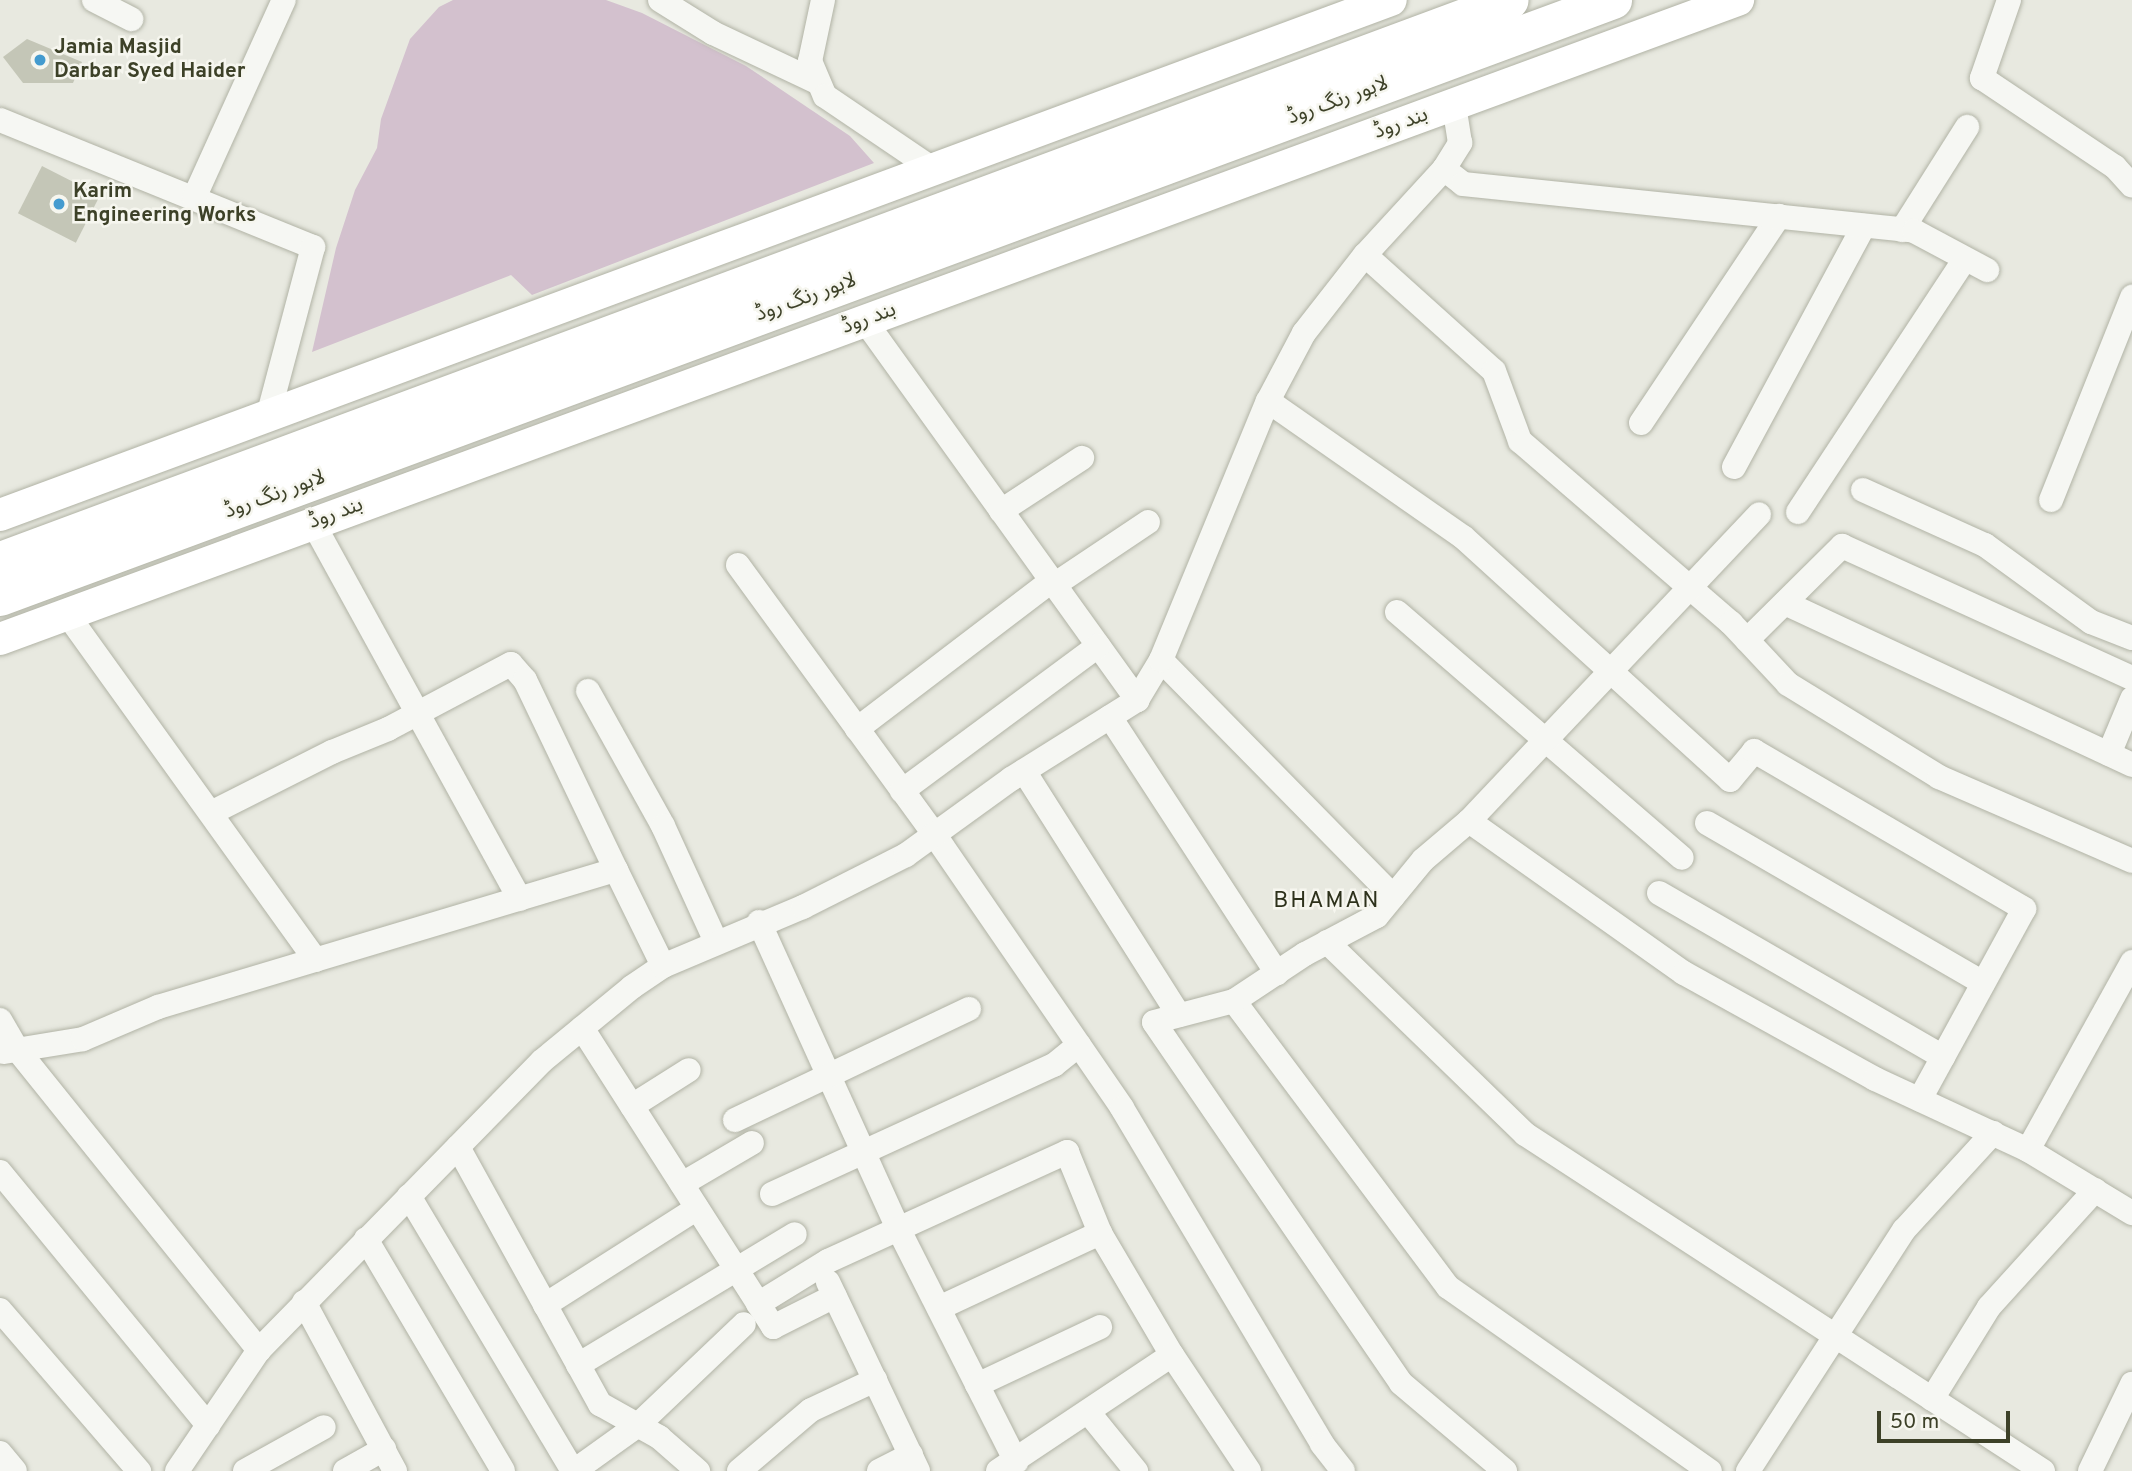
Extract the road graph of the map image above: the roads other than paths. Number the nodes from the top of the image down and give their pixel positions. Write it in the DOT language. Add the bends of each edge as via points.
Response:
graph roads {
  1 [pos="94,0"];
  2 [pos="284,0"];
  3 [pos="660,0"];
  4 [pos="823,0"];
  5 [pos="1391,0"];
  6 [pos="1510,0"];
  7 [pos="1613,0"];
  8 [pos="1738,0"];
  9 [pos="2009,0"];
  10 [pos="131,19"];
  11 [pos="819,83"];
  12 [pos="1454,104"];
  13 [pos="0,120"];
  14 [pos="1967,127"];
  15 [pos="933,169"];
  16 [pos="1444,169"];
  17 [pos="2132,186"];
  18 [pos="194,198"];
  19 [pos="1779,216"];
  20 [pos="1864,226"];
  21 [pos="1902,230"];
  22 [pos="1365,254"];
  23 [pos="1965,258"];
  24 [pos="1987,270"];
  25 [pos="2132,297"];
  26 [pos="865,321"];
  27 [pos="1268,401"];
  28 [pos="268,416"];
  29 [pos="1641,423"];
  30 [pos="1082,458"];
  31 [pos="1734,467"];
  32 [pos="1863,490"];
  33 [pos="2051,500"];
  34 [pos="1001,510"];
  35 [pos="1798,512"];
  36 [pos="1759,514"];
  37 [pos="0,515"];
  38 [pos="1147,522"];
  39 [pos="313,523"];
  40 [pos="0,560"];
  41 [pos="738,565"];
  42 [pos="1053,583"];
  43 [pos="1688,586"];
  44 [pos="0,597"];
  45 [pos="1785,604"];
  46 [pos="1397,612"];
  47 [pos="67,614"];
  48 [pos="2132,638"];
  49 [pos="0,639"];
  50 [pos="1747,640"];
  51 [pos="1098,646"];
  52 [pos="1161,660"];
  53 [pos="1608,669"];
  54 [pos="2132,678"];
  55 [pos="588,691"];
  56 [pos="2132,699"];
  57 [pos="1137,700"];
  58 [pos="417,713"];
  59 [pos="1110,717"];
  60 [pos="858,729"];
  61 [pos="1543,741"];
  62 [pos="2109,754"];
  63 [pos="2132,765"];
  64 [pos="1024,771"];
  65 [pos="902,791"];
  66 [pos="211,813"];
  67 [pos="1469,821"];
  68 [pos="1707,823"];
  69 [pos="934,834"];
  70 [pos="1682,858"];
  71 [pos="2132,860"];
  72 [pos="616,870"];
  73 [pos="1659,893"];
  74 [pos="1393,896"];
  75 [pos="520,899"];
  76 [pos="760,922"];
  77 [pos="716,942"];
  78 [pos="1327,942"];
  79 [pos="316,960"];
  80 [pos="2132,962"];
  81 [pos="663,966"];
  82 [pos="1277,973"];
  83 [pos="1983,983"];
  84 [pos="1234,1000"];
  85 [pos="969,1009"];
  86 [pos="1179,1015"];
  87 [pos="0,1020"];
  88 [pos="582,1028"];
  89 [pos="1079,1045"];
  90 [pos="8,1051"];
  91 [pos="1943,1057"];
  92 [pos="689,1070"];
  93 [pos="828,1076"];
  94 [pos="1920,1099"];
  95 [pos="632,1106"];
  96 [pos="735,1120"];
  97 [pos="1993,1133"];
  98 [pos="752,1143"];
  99 [pos="458,1147"];
  100 [pos="2028,1150"];
  101 [pos="864,1155"];
  102 [pos="0,1172"];
  103 [pos="682,1184"];
  104 [pos="2095,1190"];
  105 [pos="772,1195"];
  106 [pos="409,1196"];
  107 [pos="2128,1202"];
  108 [pos="697,1208"];
  109 [pos="899,1230"];
  110 [pos="1100,1233"];
  111 [pos="795,1234"];
  112 [pos="366,1239"];
  113 [pos="820,1266"];
  114 [pos="736,1269"];
  115 [pos="835,1296"];
  116 [pos="304,1302"];
  117 [pos="545,1305"];
  118 [pos="939,1308"];
  119 [pos="0,1310"];
  120 [pos="751,1314"];
  121 [pos="1100,1327"];
  122 [pos="1835,1337"];
  123 [pos="259,1350"];
  124 [pos="1172,1355"];
  125 [pos="578,1365"];
  126 [pos="875,1380"];
  127 [pos="977,1385"];
  128 [pos="2131,1387"];
  129 [pos="1932,1399"];
  130 [pos="1089,1412"];
  131 [pos="208,1425"];
  132 [pos="638,1425"];
  133 [pos="324,1427"];
  134 [pos="0,1453"];
  135 [pos="390,1460"];
  136 [pos="914,1463"];
  137 [pos="188,1465"];
  138 [pos="1007,1467"];
  139 [pos="1498,1469"];
  140 [pos="15,1471"];
  141 [pos="139,1471"];
  142 [pos="245,1471"];
  143 [pos="345,1471"];
  144 [pos="503,1471"];
  145 [pos="574,1471"];
  146 [pos="697,1471"];
  147 [pos="739,1471"];
  148 [pos="879,1471"];
  149 [pos="1136,1471"];
  150 [pos="1249,1471"];
  151 [pos="1343,1471"];
  152 [pos="1710,1471"];
  153 [pos="1748,1471"];
  154 [pos="2043,1471"];
  155 [pos="2090,1471"];
  1 -- 10 [label="street"];
  2 -- 18 [label="street"];
  3 -- 11 [label="street" via="713,33"];
  4 -- 11 [label="street" via="810,61"];
  5 -- 15 [label="main road"];
  6 -- 40 [label="highway, لاہور رنگ روڈ"];
  7 -- 44 [label="highway, لاہور رنگ روڈ"];
  8 -- 12 [label="main road, بند روڈ"];
  9 -- 17 [label="street" via="1982,78 2115,167"];
  11 -- 15 [label="street" via="825,96"];
  12 -- 16 [label="street" via="1460,143"];
  12 -- 26 [label="main road, بند روڈ"];
  13 -- 18 [label="street"];
  14 -- 21 [label="street"];
  15 -- 28 [label="main road"];
  16 -- 19 [label="street" via="1464,184"];
  16 -- 22 [label="street"];
  18 -- 28 [label="street" via="313,247"];
  19 -- 20 [label="street"];
  19 -- 29 [label="street"];
  20 -- 21 [label="street"];
  20 -- 31 [label="street"];
  21 -- 23 [label="street" via="1914,231"];
  22 -- 27 [label="street" via="1304,333"];
  22 -- 43 [label="street" via="1494,371 1520,441"];
  23 -- 24 [label="street"];
  23 -- 35 [label="street"];
  25 -- 33 [label="street"];
  26 -- 34 [label="street"];
  26 -- 39 [label="main road, بند روڈ"];
  27 -- 52 [label="street"];
  27 -- 53 [label="street" via="1463,537"];
  28 -- 37 [label="main road"];
  30 -- 34 [label="street"];
  32 -- 48 [label="street" via="1985,545 2091,622"];
  34 -- 42 [label="street"];
  36 -- 43 [label="street"];
  38 -- 42 [label="street"];
  39 -- 47 [label="main road, بند روڈ"];
  39 -- 58 [label="street"];
  41 -- 60 [label="street"];
  42 -- 51 [label="street"];
  42 -- 60 [label="street"];
  43 -- 50 [label="street"];
  43 -- 53 [label="street"];
  45 -- 50 [label="street"];
  45 -- 54 [label="street" via="1842,546"];
  45 -- 62 [label="street"];
  46 -- 61 [label="street"];
  47 -- 49 [label="main road, بند روڈ"];
  47 -- 66 [label="street"];
  50 -- 71 [label="street" via="1788,684 1939,777"];
  51 -- 57 [label="street"];
  51 -- 65 [label="street"];
  52 -- 57 [label="street"];
  52 -- 74 [label="street"];
  53 -- 61 [label="street"];
  53 -- 83 [label="street" via="1730,780 1754,751 2024,909"];
  55 -- 77 [label="street" via="663,827"];
  56 -- 62 [label="street"];
  57 -- 59 [label="street"];
  58 -- 66 [label="street"];
  58 -- 72 [label="street" via="511,664 525,680"];
  58 -- 75 [label="street"];
  59 -- 64 [label="street"];
  59 -- 82 [label="street"];
  60 -- 65 [label="street"];
  61 -- 67 [label="street"];
  61 -- 70 [label="street"];
  62 -- 63 [label="street"];
  64 -- 69 [label="street"];
  64 -- 86 [label="street"];
  65 -- 69 [label="street"];
  66 -- 79 [label="street"];
  67 -- 74 [label="street" via="1423,860"];
  67 -- 94 [label="street" via="1684,973"];
  68 -- 83 [label="street"];
  69 -- 76 [label="street" via="906,855 815,901"];
  69 -- 89 [label="street"];
  72 -- 75 [label="street"];
  72 -- 81 [label="street"];
  73 -- 91 [label="street"];
  74 -- 78 [label="street" via="1377,916"];
  75 -- 79 [label="street"];
  76 -- 77 [label="street"];
  76 -- 93 [label="street"];
  77 -- 81 [label="street"];
  78 -- 82 [label="street"];
  78 -- 122 [label="street" via="1525,1134"];
  79 -- 90 [label="street" via="158,1007 83,1040"];
  80 -- 100 [label="street"];
  81 -- 88 [label="street"];
  82 -- 84 [label="street"];
  83 -- 91 [label="street"];
  84 -- 86 [label="street"];
  84 -- 152 [label="street" via="1448,1287"];
  85 -- 93 [label="street"];
  86 -- 139 [label="street" via="1154,1022 1401,1383"];
  87 -- 90 [label="street"];
  88 -- 95 [label="street"];
  88 -- 99 [label="street" via="542,1061"];
  89 -- 101 [label="street" via="1054,1065 974,1098"];
  89 -- 151 [label="street" via="1122,1108 1322,1444"];
  90 -- 123 [label="street"];
  91 -- 94 [label="street"];
  92 -- 95 [label="street"];
  93 -- 96 [label="street"];
  93 -- 101 [label="street"];
  94 -- 97 [label="street"];
  95 -- 103 [label="street"];
  97 -- 100 [label="street"];
  97 -- 122 [label="street" via="1903,1230"];
  98 -- 103 [label="street"];
  99 -- 106 [label="street"];
  99 -- 117 [label="street"];
  100 -- 104 [label="street"];
  101 -- 105 [label="street"];
  101 -- 109 [label="street"];
  102 -- 131 [label="street"];
  103 -- 108 [label="street"];
  104 -- 107 [label="street"];
  104 -- 129 [label="street" via="1989,1307"];
  106 -- 112 [label="street"];
  106 -- 145 [label="street"];
  108 -- 114 [label="street"];
  108 -- 117 [label="street"];
  109 -- 110 [label="street" via="1067,1152"];
  109 -- 113 [label="street"];
  109 -- 118 [label="street"];
  110 -- 118 [label="street"];
  110 -- 124 [label="street"];
  111 -- 114 [label="street"];
  112 -- 116 [label="street"];
  112 -- 144 [label="street"];
  113 -- 115 [label="street"];
  113 -- 120 [label="street"];
  114 -- 120 [label="street"];
  114 -- 125 [label="street"];
  115 -- 120 [label="street" via="772,1327"];
  115 -- 126 [label="street"];
  116 -- 123 [label="street"];
  116 -- 135 [label="street"];
  117 -- 125 [label="street"];
  118 -- 127 [label="street"];
  119 -- 141 [label="street"];
  120 -- 132 [label="street"];
  121 -- 127 [label="street"];
  122 -- 129 [label="street"];
  122 -- 153 [label="street"];
  123 -- 131 [label="street"];
  124 -- 130 [label="street"];
  124 -- 150 [label="street"];
  125 -- 132 [label="street" via="600,1404"];
  126 -- 136 [label="street"];
  126 -- 147 [label="street" via="811,1410"];
  127 -- 138 [label="street"];
  128 -- 155 [label="street"];
  129 -- 154 [label="street"];
  130 -- 138 [label="street"];
  130 -- 149 [label="street"];
  131 -- 137 [label="street"];
  132 -- 145 [label="street"];
  132 -- 146 [label="street"];
  133 -- 142 [label="street"];
  134 -- 140 [label="street"];
  135 -- 143 [label="street"];
  136 -- 148 [label="street"];
}
